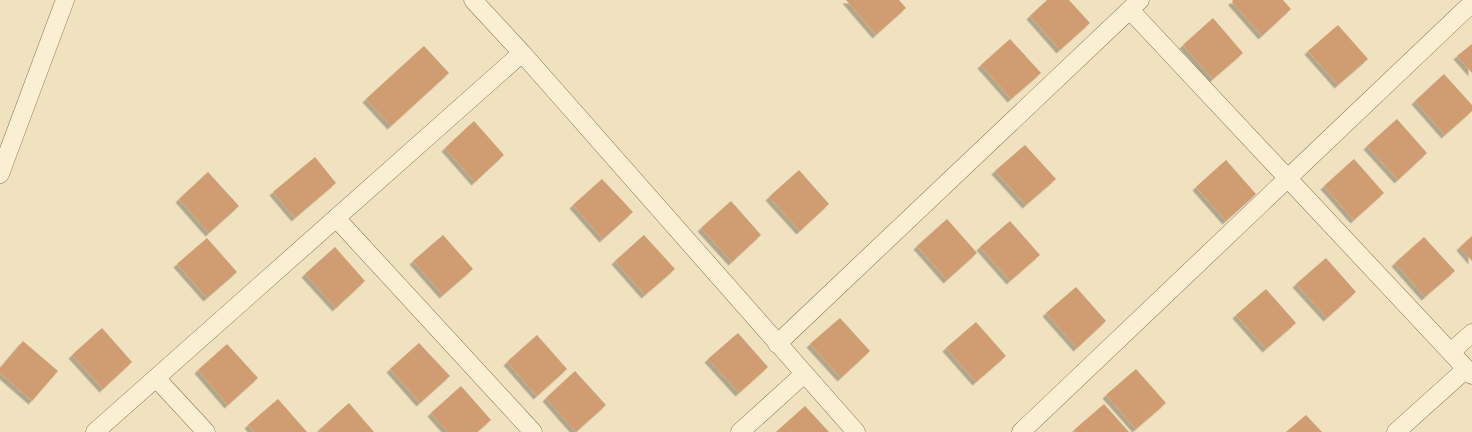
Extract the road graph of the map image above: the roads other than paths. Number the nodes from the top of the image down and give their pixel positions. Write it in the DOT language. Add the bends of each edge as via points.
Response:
graph roads {
  1 [pos="65,0"];
  2 [pos="473,0"];
  3 [pos="1472,3"];
  4 [pos="1135,5"];
  5 [pos="522,53"];
  6 [pos="0,174"];
  7 [pos="1287,179"];
  8 [pos="336,218"];
  9 [pos="1472,333"];
  10 [pos="777,344"];
  11 [pos="1451,352"];
  12 [pos="1469,372"];
  13 [pos="804,374"];
  14 [pos="156,378"];
  15 [pos="94,432"];
  16 [pos="206,432"];
  17 [pos="533,432"];
  18 [pos="740,432"];
  19 [pos="856,432"];
  20 [pos="1021,432"];
  21 [pos="1396,432"];
  1 -- 6 [label="street"];
  2 -- 5 [label="street"];
  3 -- 7 [label="street"];
  4 -- 7 [label="street"];
  4 -- 10 [label="street"];
  5 -- 8 [label="street"];
  5 -- 10 [label="street"];
  7 -- 11 [label="street"];
  7 -- 20 [label="street"];
  8 -- 14 [label="street"];
  8 -- 17 [label="street"];
  9 -- 11 [label="street"];
  10 -- 13 [label="street"];
  11 -- 12 [label="street"];
  12 -- 21 [label="street"];
  13 -- 18 [label="street"];
  13 -- 19 [label="street"];
  14 -- 15 [label="street"];
  14 -- 16 [label="street"];
}
